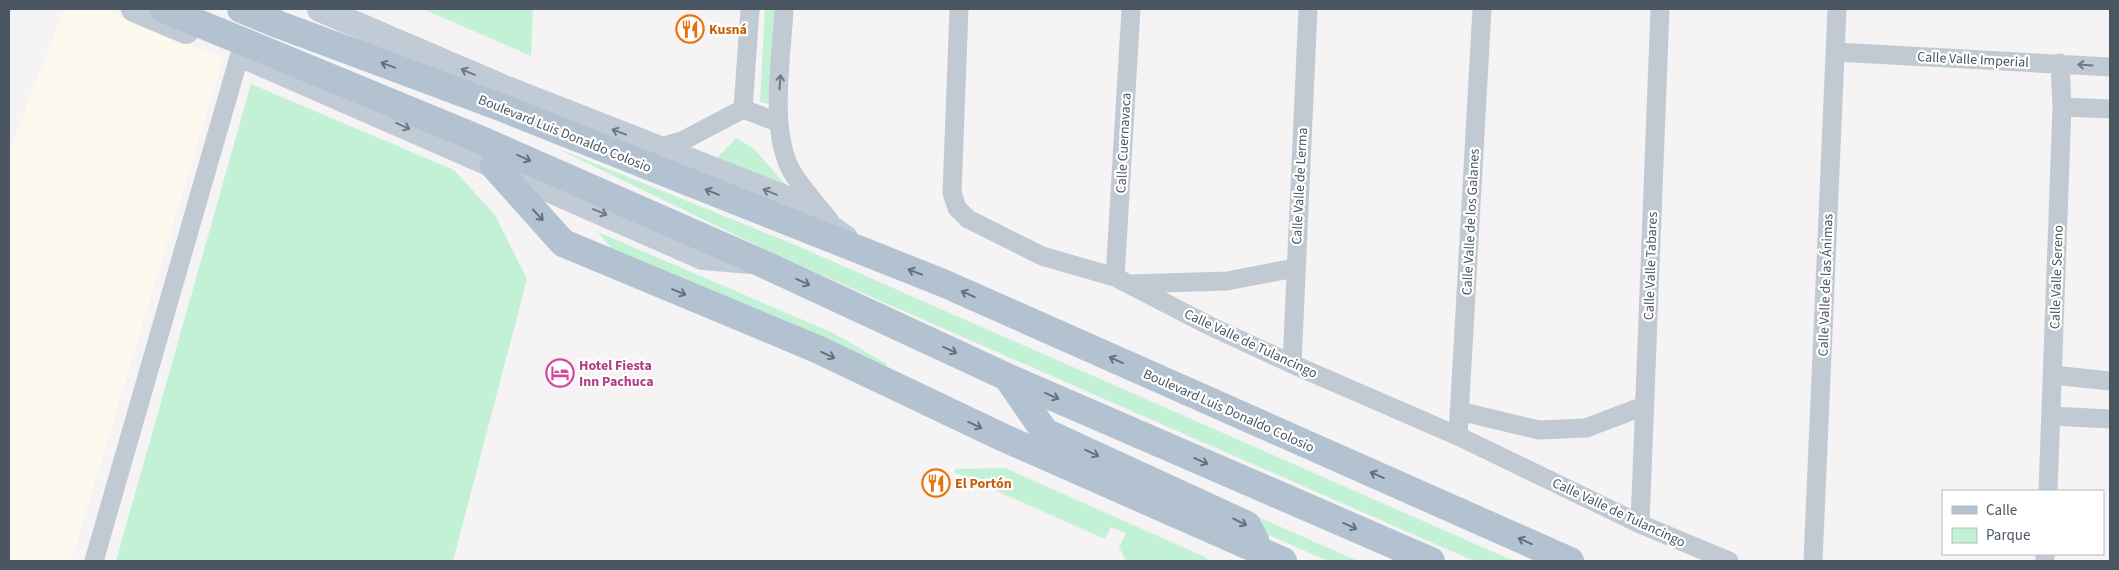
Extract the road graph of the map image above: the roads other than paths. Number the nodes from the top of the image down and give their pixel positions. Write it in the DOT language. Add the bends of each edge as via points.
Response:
graph roads {
  1 [pos="134,9"];
  2 [pos="164,9"];
  3 [pos="241,9"];
  4 [pos="320,9"];
  5 [pos="750,9"];
  6 [pos="784,9"];
  7 [pos="959,9"];
  8 [pos="1131,9"];
  9 [pos="1308,9"];
  10 [pos="1482,9"];
  11 [pos="1660,9"];
  12 [pos="1837,9"];
  13 [pos="1836,52"];
  14 [pos="240,54"];
  15 [pos="2060,63"];
  16 [pos="2110,67"];
  17 [pos="2062,107"];
  18 [pos="743,109"];
  19 [pos="2110,109"];
  20 [pos="778,122"];
  21 [pos="658,148"];
  22 [pos="494,166"];
  23 [pos="840,235"];
  24 [pos="759,262"];
  25 [pos="887,262"];
  26 [pos="1296,268"];
  27 [pos="1123,281"];
  28 [pos="1292,364"];
  29 [pos="2053,375"];
  30 [pos="1007,377"];
  31 [pos="2110,381"];
  32 [pos="1644,406"];
  33 [pos="1459,411"];
  34 [pos="2052,416"];
  35 [pos="2110,419"];
  36 [pos="1458,436"];
  37 [pos="2048,490"];
  38 [pos="1640,524"];
  39 [pos="1268,558"];
  40 [pos="94,561"];
  41 [pos="1431,561"];
  42 [pos="1570,561"];
  43 [pos="1729,561"];
  44 [pos="1814,561"];
  1 -- 14 [label="main road"];
  2 -- 24 [label="main road, one-way" via="479,139"];
  25 -- 3 [label="main road, Boulevard Luis Donaldo Colosio, one-way" via="500,107"];
  21 -- 4 [label="main road, Boulevard Luis Donaldo Colosio, one-way" via="502,87"];
  5 -- 18 [label="street"];
  20 -- 6 [label="street, one-way"];
  7 -- 27 [label="street, Calle Valle de Tulancingo" via="952,193 957,208 968,220 1042,256"];
  8 -- 27 [label="street, Calle Cuernavaca"];
  9 -- 26 [label="street, Calle Valle de Lerma"];
  10 -- 33 [label="street, Calle Valle de los Galanes"];
  11 -- 32 [label="street, Calle Valle Tabares"];
  12 -- 13 [label="street, Calle Valle de las Ánimas"];
  13 -- 15 [label="street, Calle Valle Imperial"];
  13 -- 44 [label="street, Calle Valle de las Ánimas"];
  14 -- 22 [label="main road, one-way"];
  14 -- 40 [label="street"];
  16 -- 15 [label="street, Calle Valle Imperial, one-way"];
  15 -- 17 [label="street, Calle Valle Sereno"];
  17 -- 19 [label="street"];
  17 -- 29 [label="street, Calle Valle Sereno"];
  18 -- 20 [label="street"];
  18 -- 21 [label="street" via="684,140"];
  20 -- 23 [label="street" via="790,169"];
  23 -- 21 [label="main road, Boulevard Luis Donaldo Colosio, one-way" via="790,200"];
  22 -- 24 [label="main road, one-way" via="703,257"];
  22 -- 39 [label="main road, one-way" via="563,243 817,350"];
  23 -- 25 [label="main road, Boulevard Luis Donaldo Colosio"];
  24 -- 30 [label="main road, one-way"];
  42 -- 25 [label="main road, Boulevard Luis Donaldo Colosio, one-way" via="961,291"];
  26 -- 27 [label="street" via="1227,281"];
  26 -- 28 [label="street, Calle Valle de Lerma"];
  27 -- 28 [label="street, Calle Valle de Tulancingo"];
  28 -- 36 [label="street, Calle Valle de Tulancingo"];
  29 -- 31 [label="street"];
  29 -- 34 [label="street, Calle Valle Sereno"];
  30 -- 39 [label="main road, one-way" via="1045,432 1246,524"];
  30 -- 41 [label="main road, one-way"];
  32 -- 33 [label="street" via="1586,428 1540,430"];
  32 -- 38 [label="street, Calle Valle Tabares"];
  33 -- 36 [label="street, Calle Valle de los Galanes"];
  34 -- 35 [label="street"];
  34 -- 37 [label="street, Calle Valle Sereno"];
  36 -- 38 [label="street, Calle Valle de Tulancingo"];
  38 -- 43 [label="street, Calle Valle de Tulancingo"];
}
